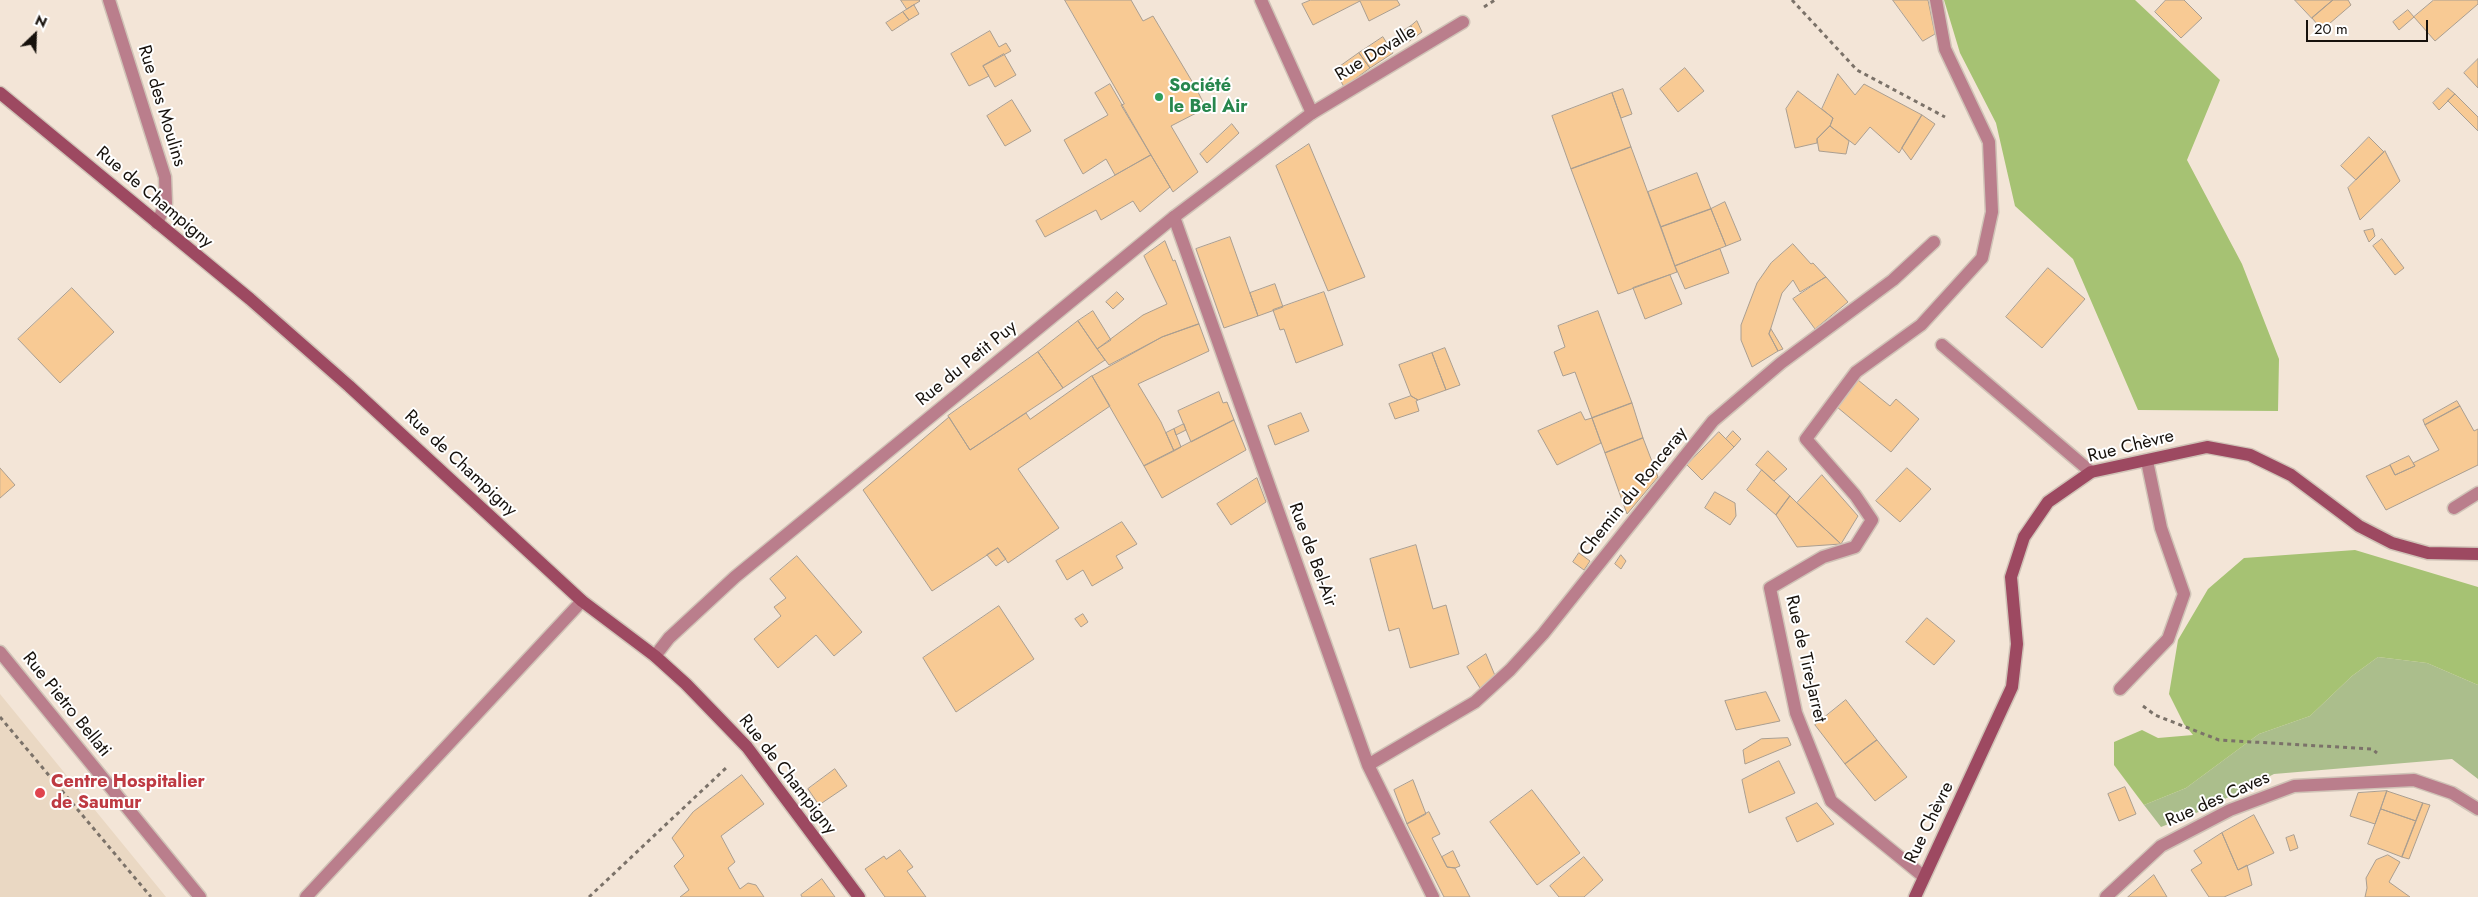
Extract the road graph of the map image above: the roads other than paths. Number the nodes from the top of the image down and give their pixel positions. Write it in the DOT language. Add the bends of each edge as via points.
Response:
graph roads {
  1 [pos="109,0"];
  2 [pos="1261,0"];
  3 [pos="1936,0"];
  4 [pos="1460,23"];
  5 [pos="0,93"];
  6 [pos="1312,113"];
  7 [pos="1174,217"];
  8 [pos="157,223"];
  9 [pos="1934,242"];
  10 [pos="1942,345"];
  11 [pos="2147,461"];
  12 [pos="2091,472"];
  13 [pos="2478,493"];
  14 [pos="2454,508"];
  15 [pos="2478,554"];
  16 [pos="582,600"];
  17 [pos="0,652"];
  18 [pos="655,656"];
  19 [pos="2120,689"];
  20 [pos="1368,765"];
  21 [pos="2478,809"];
  22 [pos="1923,876"];
  23 [pos="200,897"];
  24 [pos="306,897"];
  25 [pos="859,897"];
  26 [pos="1433,897"];
  27 [pos="1915,897"];
  28 [pos="2106,897"];
  1 -- 8 [label="street, Rue des Moulins" via="165,177 166,203"];
  2 -- 6 [label="street"];
  3 -- 22 [label="street, Rue de Tire-Jarret" via="1945,49 1989,142 1992,212 1982,258 1921,325 1856,372 1806,439 1855,495 1872,520 1855,547 1823,558 1770,588 1796,713 1831,801"];
  4 -- 6 [label="street, Rue Dovalle"];
  5 -- 8 [label="street, Rue de Champigny"];
  6 -- 7 [label="street, Rue du Petit Puy"];
  7 -- 18 [label="street, Rue du Petit Puy" via="736,577 669,638"];
  7 -- 20 [label="street, Rue de Bel-Air"];
  8 -- 16 [label="street, Rue de Champigny" via="350,386"];
  9 -- 20 [label="street, Chemin du Ronceray" via="1893,280 1780,363 1713,421 1510,670 1475,702"];
  10 -- 12 [label="street"];
  11 -- 12 [label="street, Rue Chèvre"];
  11 -- 15 [label="street, Rue Chèvre" via="2207,446 2250,455 2291,475 2359,526 2392,543 2428,553"];
  11 -- 19 [label="street" via="2161,528 2184,594 2168,639"];
  12 -- 22 [label="street, Rue Chèvre" via="2048,502 2024,537 2011,577 2017,644 2012,687 1946,834"];
  13 -- 14 [label="street"];
  16 -- 18 [label="street, Rue de Champigny"];
  16 -- 24 [label="street"];
  17 -- 23 [label="street, Rue Pietro Bellati"];
  18 -- 25 [label="street, Rue de Champigny" via="747,747"];
  20 -- 26 [label="street, Rue de Bel-Air"];
  21 -- 28 [label="street, Rue des Caves" via="2452,793 2414,780 2294,786 2230,810 2161,846"];
  22 -- 27 [label="street, Rue Chèvre"];
}
